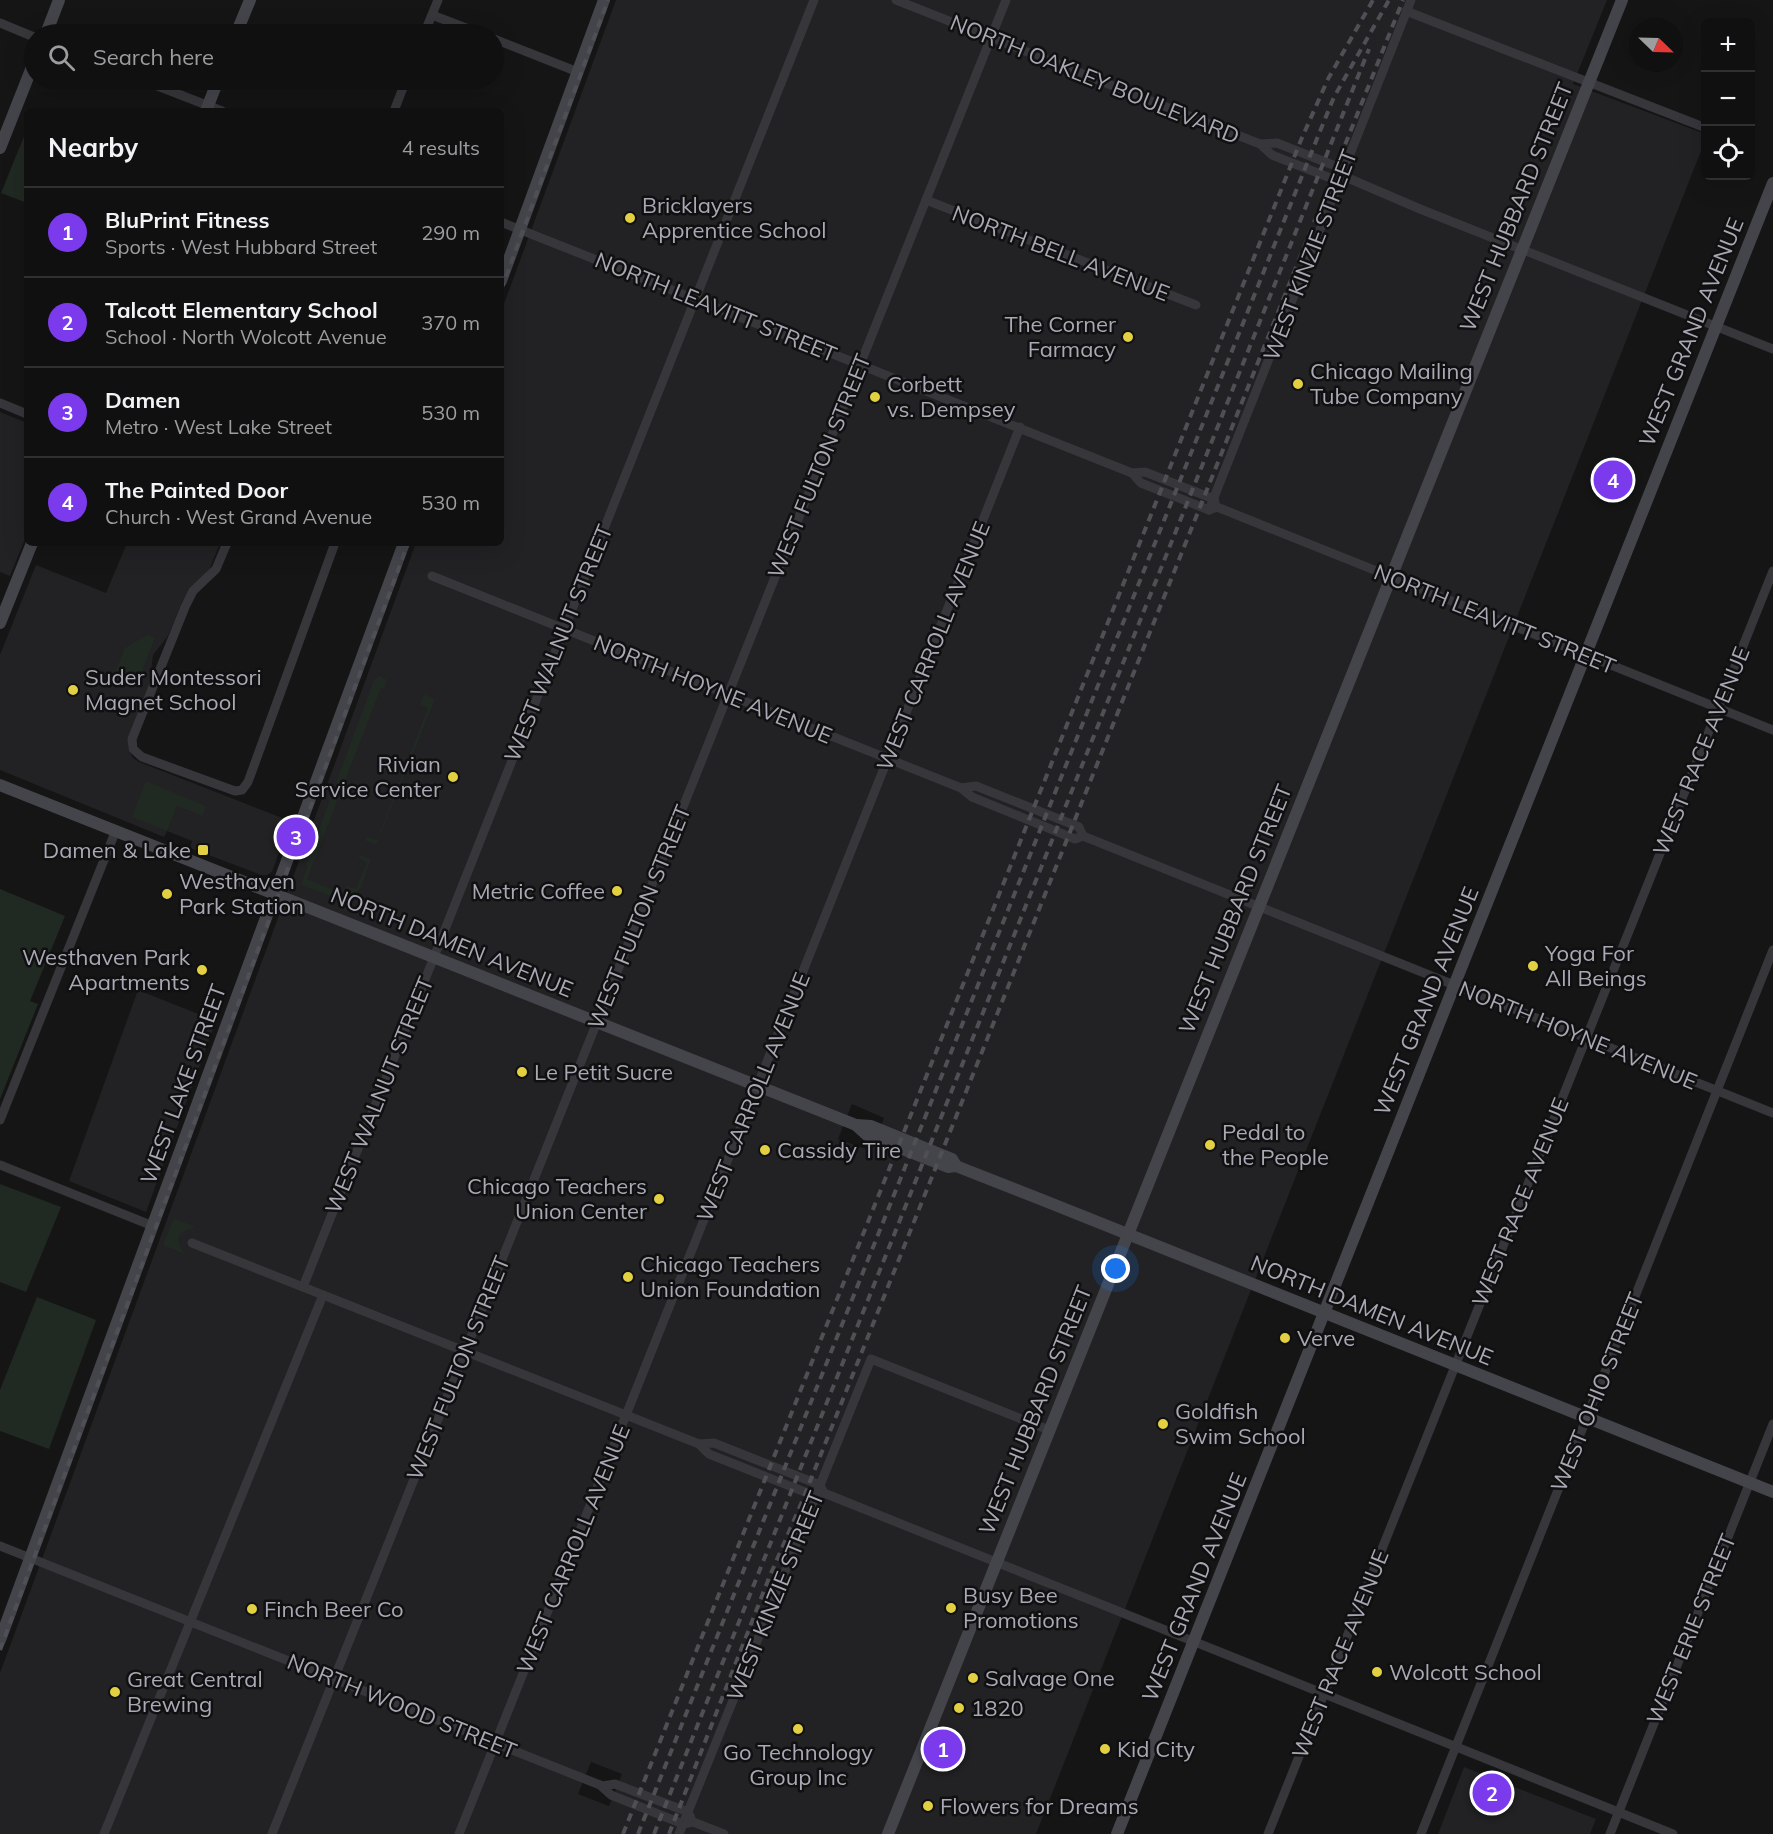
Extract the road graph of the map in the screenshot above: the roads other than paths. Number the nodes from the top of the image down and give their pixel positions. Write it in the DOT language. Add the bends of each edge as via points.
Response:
graph roads {
  1 [pos="59,0"];
  2 [pos="250,0"];
  3 [pos="438,0"];
  4 [pos="604,0"];
  5 [pos="814,0"];
  6 [pos="896,0"];
  7 [pos="1006,0"];
  8 [pos="1410,0"];
  9 [pos="1622,0"];
  10 [pos="1406,11"];
  11 [pos="432,15"];
  12 [pos="0,23"];
  13 [pos="50,24"];
  14 [pos="240,24"];
  15 [pos="428,24"];
  16 [pos="456,24"];
  17 [pos="24,33"];
  18 [pos="991,38"];
  19 [pos="504,43"];
  20 [pos="578,72"];
  21 [pos="1589,82"];
  22 [pos="24,87"];
  23 [pos="165,90"];
  24 [pos="214,90"];
  25 [pos="402,90"];
  26 [pos="207,108"];
  27 [pos="394,108"];
  28 [pos="1701,126"];
  29 [pos="0,148"];
  30 [pos="1341,175"];
  31 [pos="1773,183"];
  32 [pos="926,200"];
  33 [pos="504,223"];
  34 [pos="520,229"];
  35 [pos="1522,249"];
  36 [pos="504,272"];
  37 [pos="695,299"];
  38 [pos="1196,305"];
  39 [pos="1716,326"];
  40 [pos="1773,348"];
  41 [pos="860,364"];
  42 [pos="0,403"];
  43 [pos="24,413"];
  44 [pos="1020,427"];
  45 [pos="1213,505"];
  46 [pos="31,546"];
  47 [pos="227,546"];
  48 [pos="334,546"];
  49 [pos="403,546"];
  50 [pos="1773,571"];
  51 [pos="432,576"];
  52 [pos="1391,577"];
  53 [pos="0,623"];
  54 [pos="564,629"];
  55 [pos="1586,655"];
  56 [pos="728,695"];
  57 [pos="1718,708"];
  58 [pos="1773,730"];
  59 [pos="888,759"];
  60 [pos="0,784"];
  61 [pos="116,830"];
  62 [pos="275,894"];
  63 [pos="1259,907"];
  64 [pos="1773,950"];
  65 [pos="434,957"];
  66 [pos="1455,986"];
  67 [pos="597,1022"];
  68 [pos="1585,1038"];
  69 [pos="758,1086"];
  70 [pos="1717,1091"];
  71 [pos="1773,1113"];
  72 [pos="0,1120"];
  73 [pos="0,1165"];
  74 [pos="153,1226"];
  75 [pos="1128,1235"];
  76 [pos="192,1243"];
  77 [pos="303,1287"];
  78 [pos="323,1294"];
  79 [pos="1325,1314"];
  80 [pos="465,1351"];
  81 [pos="1455,1365"];
  82 [pos="627,1415"];
  83 [pos="1587,1418"];
  84 [pos="1773,1424"];
  85 [pos="1049,1430"];
  86 [pos="1750,1482"];
  87 [pos="820,1491"];
  88 [pos="1773,1492"];
  89 [pos="0,1546"];
  90 [pos="30,1558"];
  91 [pos="996,1563"];
  92 [pos="189,1621"];
  93 [pos="0,1640"];
  94 [pos="1194,1643"];
  95 [pos="334,1679"];
  96 [pos="1323,1695"];
  97 [pos="496,1743"];
  98 [pos="1455,1747"];
  99 [pos="603,1786"];
  100 [pos="687,1812"];
  101 [pos="1618,1812"];
  102 [pos="688,1823"];
  103 [pos="104,1834"];
  104 [pos="272,1834"];
  105 [pos="459,1834"];
  106 [pos="679,1834"];
  107 [pos="724,1834"];
  108 [pos="888,1834"];
  109 [pos="1117,1834"];
  110 [pos="1268,1834"];
  111 [pos="1421,1834"];
  112 [pos="1610,1834"];
  113 [pos="1673,1834"];
  1 -- 13 [label="main road"];
  2 -- 14 [label="main road"];
  3 -- 11 [label="street"];
  4 -- 20 [label="main road"];
  5 -- 37 [label="street, WEST WALNUT STREET"];
  6 -- 18 [label="street, NORTH OAKLEY BOULEVARD"];
  7 -- 18 [label="street, WEST FULTON STREET"];
  8 -- 10 [label="street, WEST KINZIE STREET"];
  9 -- 21 [label="main road, WEST HUBBARD STREET"];
  10 -- 21 [label="street"];
  10 -- 30 [label="street, WEST KINZIE STREET"];
  11 -- 15 [label="street"];
  11 -- 16 [label="street"];
  12 -- 17 [label="street"];
  18 -- 30 [label="street, NORTH OAKLEY BOULEVARD" via="1260,144 1272,155 1333,178"];
  18 -- 32 [label="street, WEST FULTON STREET"];
  19 -- 20 [label="street"];
  20 -- 34 [label="main road"];
  21 -- 28 [label="street"];
  21 -- 35 [label="main road, WEST HUBBARD STREET"];
  22 -- 29 [label="main road"];
  23 -- 26 [label="street"];
  24 -- 26 [label="main road"];
  25 -- 27 [label="street"];
  30 -- 35 [label="street, NORTH OAKLEY BOULEVARD"];
  30 -- 45 [label="street, WEST KINZIE STREET"];
  31 -- 39 [label="main road, WEST GRAND AVENUE"];
  32 -- 38 [label="street, NORTH BELL AVENUE"];
  32 -- 41 [label="street, WEST FULTON STREET"];
  33 -- 34 [label="street, NORTH LEAVITT STREET"];
  34 -- 36 [label="main road"];
  34 -- 37 [label="street, NORTH LEAVITT STREET"];
  35 -- 39 [label="street, NORTH OAKLEY BOULEVARD"];
  35 -- 52 [label="main road, WEST HUBBARD STREET"];
  37 -- 41 [label="street, NORTH LEAVITT STREET"];
  37 -- 54 [label="street, WEST WALNUT STREET"];
  39 -- 40 [label="street, NORTH OAKLEY BOULEVARD"];
  39 -- 55 [label="main road, WEST GRAND AVENUE"];
  41 -- 44 [label="street, NORTH LEAVITT STREET"];
  41 -- 56 [label="street, WEST FULTON STREET"];
  42 -- 43 [label="street"];
  44 -- 45 [label="street, NORTH LEAVITT STREET" via="1131,473 1141,483"];
  44 -- 59 [label="street, WEST CARROLL AVENUE"];
  45 -- 52 [label="street, NORTH LEAVITT STREET"];
  46 -- 53 [label="main road"];
  47 -- 48 [label="street" via="216,569 194,591 185,607 132,739 134,749 142,757 235,791 242,790 248,782"];
  49 -- 62 [label="main road, WEST LAKE STREET"];
  50 -- 57 [label="street, WEST RACE AVENUE"];
  51 -- 54 [label="street, NORTH HOYNE AVENUE"];
  52 -- 55 [label="street, NORTH LEAVITT STREET"];
  52 -- 63 [label="main road, WEST HUBBARD STREET"];
  54 -- 56 [label="street, NORTH HOYNE AVENUE"];
  54 -- 65 [label="street, WEST WALNUT STREET"];
  55 -- 57 [label="street, NORTH LEAVITT STREET"];
  55 -- 66 [label="main road, WEST GRAND AVENUE"];
  56 -- 59 [label="street, NORTH HOYNE AVENUE"];
  56 -- 67 [label="street, WEST FULTON STREET"];
  57 -- 58 [label="street, NORTH LEAVITT STREET"];
  57 -- 68 [label="street, WEST RACE AVENUE"];
  59 -- 63 [label="street, NORTH HOYNE AVENUE" via="961,788 976,786 1079,827 1083,836"];
  59 -- 69 [label="street, WEST CARROLL AVENUE"];
  60 -- 61 [label="main road, NORTH DAMEN AVENUE"];
  61 -- 62 [label="main road, NORTH DAMEN AVENUE"];
  61 -- 72 [label="street"];
  62 -- 65 [label="main road, NORTH DAMEN AVENUE"];
  62 -- 74 [label="main road, WEST LAKE STREET"];
  63 -- 66 [label="street, NORTH HOYNE AVENUE"];
  63 -- 75 [label="main road, WEST HUBBARD STREET"];
  64 -- 70 [label="street, WEST OHIO STREET"];
  65 -- 67 [label="main road, NORTH DAMEN AVENUE"];
  65 -- 77 [label="street, WEST WALNUT STREET"];
  66 -- 68 [label="street, NORTH HOYNE AVENUE"];
  66 -- 79 [label="main road, WEST GRAND AVENUE"];
  67 -- 69 [label="main road, NORTH DAMEN AVENUE"];
  67 -- 80 [label="street, WEST FULTON STREET"];
  68 -- 70 [label="street, NORTH HOYNE AVENUE"];
  68 -- 81 [label="street, WEST RACE AVENUE"];
  69 -- 75 [label="main road, NORTH DAMEN AVENUE" via="856,1125 867,1135"];
  69 -- 82 [label="street, WEST CARROLL AVENUE"];
  70 -- 71 [label="street, NORTH HOYNE AVENUE"];
  70 -- 83 [label="street, WEST OHIO STREET"];
  73 -- 74 [label="street"];
  74 -- 90 [label="main road, WEST LAKE STREET"];
  75 -- 79 [label="main road, NORTH DAMEN AVENUE"];
  75 -- 85 [label="main road, WEST HUBBARD STREET"];
  76 -- 77 [label="street"];
  77 -- 78 [label="street"];
  78 -- 80 [label="street"];
  78 -- 92 [label="street"];
  79 -- 81 [label="main road, NORTH DAMEN AVENUE"];
  79 -- 94 [label="main road, WEST GRAND AVENUE"];
  80 -- 82 [label="street"];
  80 -- 95 [label="street, WEST FULTON STREET"];
  81 -- 83 [label="main road, NORTH DAMEN AVENUE"];
  81 -- 96 [label="street, WEST RACE AVENUE"];
  82 -- 87 [label="street" via="699,1444 710,1454"];
  82 -- 97 [label="street, WEST CARROLL AVENUE"];
  83 -- 86 [label="main road, NORTH DAMEN AVENUE"];
  83 -- 98 [label="street, WEST OHIO STREET"];
  84 -- 86 [label="street, WEST ERIE STREET"];
  85 -- 87 [label="street, WEST KINZIE STREET" via="871,1359"];
  85 -- 91 [label="main road, WEST HUBBARD STREET"];
  86 -- 88 [label="main road, NORTH DAMEN AVENUE"];
  86 -- 101 [label="street, WEST ERIE STREET"];
  87 -- 91 [label="street"];
  87 -- 100 [label="street, WEST KINZIE STREET"];
  89 -- 90 [label="street, NORTH WOOD STREET"];
  90 -- 92 [label="street, NORTH WOOD STREET"];
  90 -- 93 [label="main road, WEST LAKE STREET"];
  91 -- 94 [label="street"];
  91 -- 108 [label="main road, WEST HUBBARD STREET"];
  92 -- 95 [label="street, NORTH WOOD STREET"];
  92 -- 103 [label="street"];
  94 -- 96 [label="street"];
  94 -- 109 [label="main road, WEST GRAND AVENUE"];
  95 -- 97 [label="street, NORTH WOOD STREET"];
  95 -- 104 [label="street, WEST FULTON STREET"];
  96 -- 98 [label="street"];
  96 -- 110 [label="street, WEST RACE AVENUE"];
  97 -- 99 [label="street, NORTH WOOD STREET"];
  97 -- 105 [label="street, WEST CARROLL AVENUE"];
  98 -- 101 [label="street"];
  98 -- 111 [label="street, WEST OHIO STREET"];
  99 -- 100 [label="street, NORTH WOOD STREET" via="615,1784"];
  99 -- 102 [label="street, NORTH WOOD STREET" via="611,1796"];
  100 -- 102 [label="street, WEST KINZIE STREET"];
  101 -- 112 [label="street, WEST ERIE STREET"];
  101 -- 113 [label="street"];
  102 -- 106 [label="street, WEST KINZIE STREET"];
  102 -- 107 [label="street, NORTH WOOD STREET"];
}
